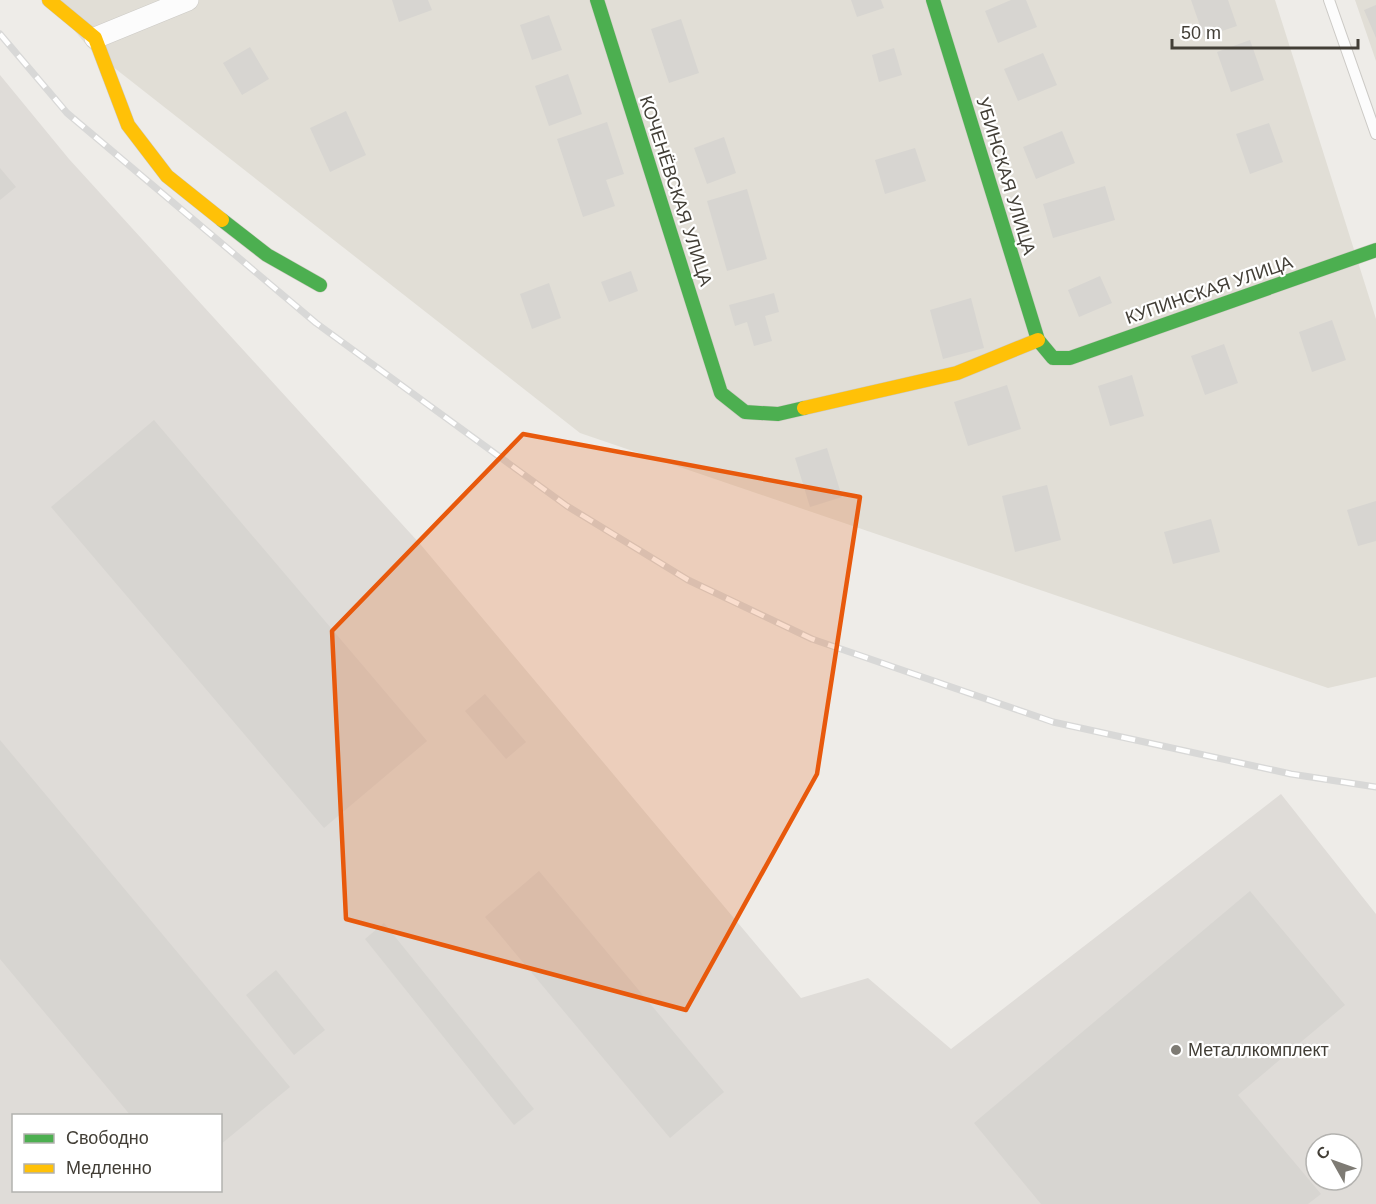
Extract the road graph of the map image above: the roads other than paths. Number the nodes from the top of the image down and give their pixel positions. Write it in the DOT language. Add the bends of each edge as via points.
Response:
graph roads {
  1 [pos="49,0"];
  2 [pos="188,0"];
  3 [pos="597,0"];
  4 [pos="933,0"];
  5 [pos="1329,0"];
  6 [pos="95,38"];
  7 [pos="1376,135"];
  8 [pos="1376,250"];
  9 [pos="320,285"];
  10 [pos="1038,340"];
  11 [pos="1053,358"];
  1 -- 6 [label="street"];
  2 -- 6 [label="street"];
  3 -- 10 [label="street, КОЧЕНЁВСКАЯ УЛИЦА" via="721,393 745,412 778,414 957,373"];
  4 -- 10 [label="street, УБИНСКАЯ УЛИЦА"];
  5 -- 7 [label="lane"];
  6 -- 9 [label="street" via="128,125 167,176 267,255"];
  8 -- 11 [label="street, КУПИНСКАЯ УЛИЦА" via="1070,358"];
  10 -- 11 [label="street, УБИНСКАЯ УЛИЦА"];
}
